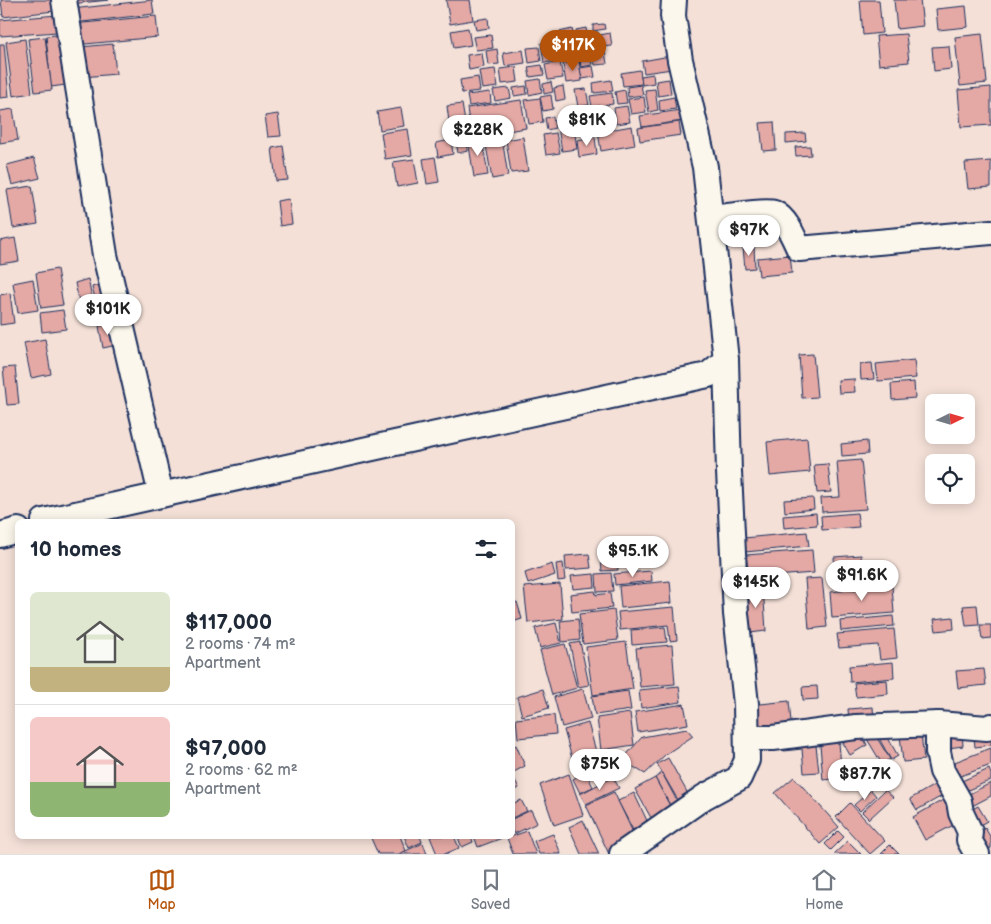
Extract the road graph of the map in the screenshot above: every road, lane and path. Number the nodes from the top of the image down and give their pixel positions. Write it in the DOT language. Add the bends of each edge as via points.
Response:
graph roads {
  1 [pos="64,0"];
  2 [pos="674,0"];
  3 [pos="711,218"];
  4 [pos="991,232"];
  5 [pos="726,360"];
  6 [pos="161,495"];
  7 [pos="53,519"];
  8 [pos="15,531"];
  9 [pos="0,535"];
  10 [pos="938,724"];
  11 [pos="991,726"];
  12 [pos="747,738"];
  13 [pos="622,854"];
  14 [pos="977,854"];
  1 -- 6 [label="street" via="106,255"];
  2 -- 3 [label="street" via="673,16 680,60 705,167"];
  3 -- 4 [label="street" via="775,213 789,226 799,249"];
  3 -- 5 [label="street"];
  5 -- 6 [label="street" via="708,375"];
  5 -- 12 [label="street" via="736,614"];
  6 -- 7 [label="street"];
  8 -- 9 [label="street"];
  10 -- 11 [label="street"];
  10 -- 12 [label="street" via="856,727 773,738"];
  10 -- 14 [label="street" via="942,771 959,801 960,813 970,832 969,840"];
  12 -- 13 [label="street" via="747,760 739,778 704,797"];
}
